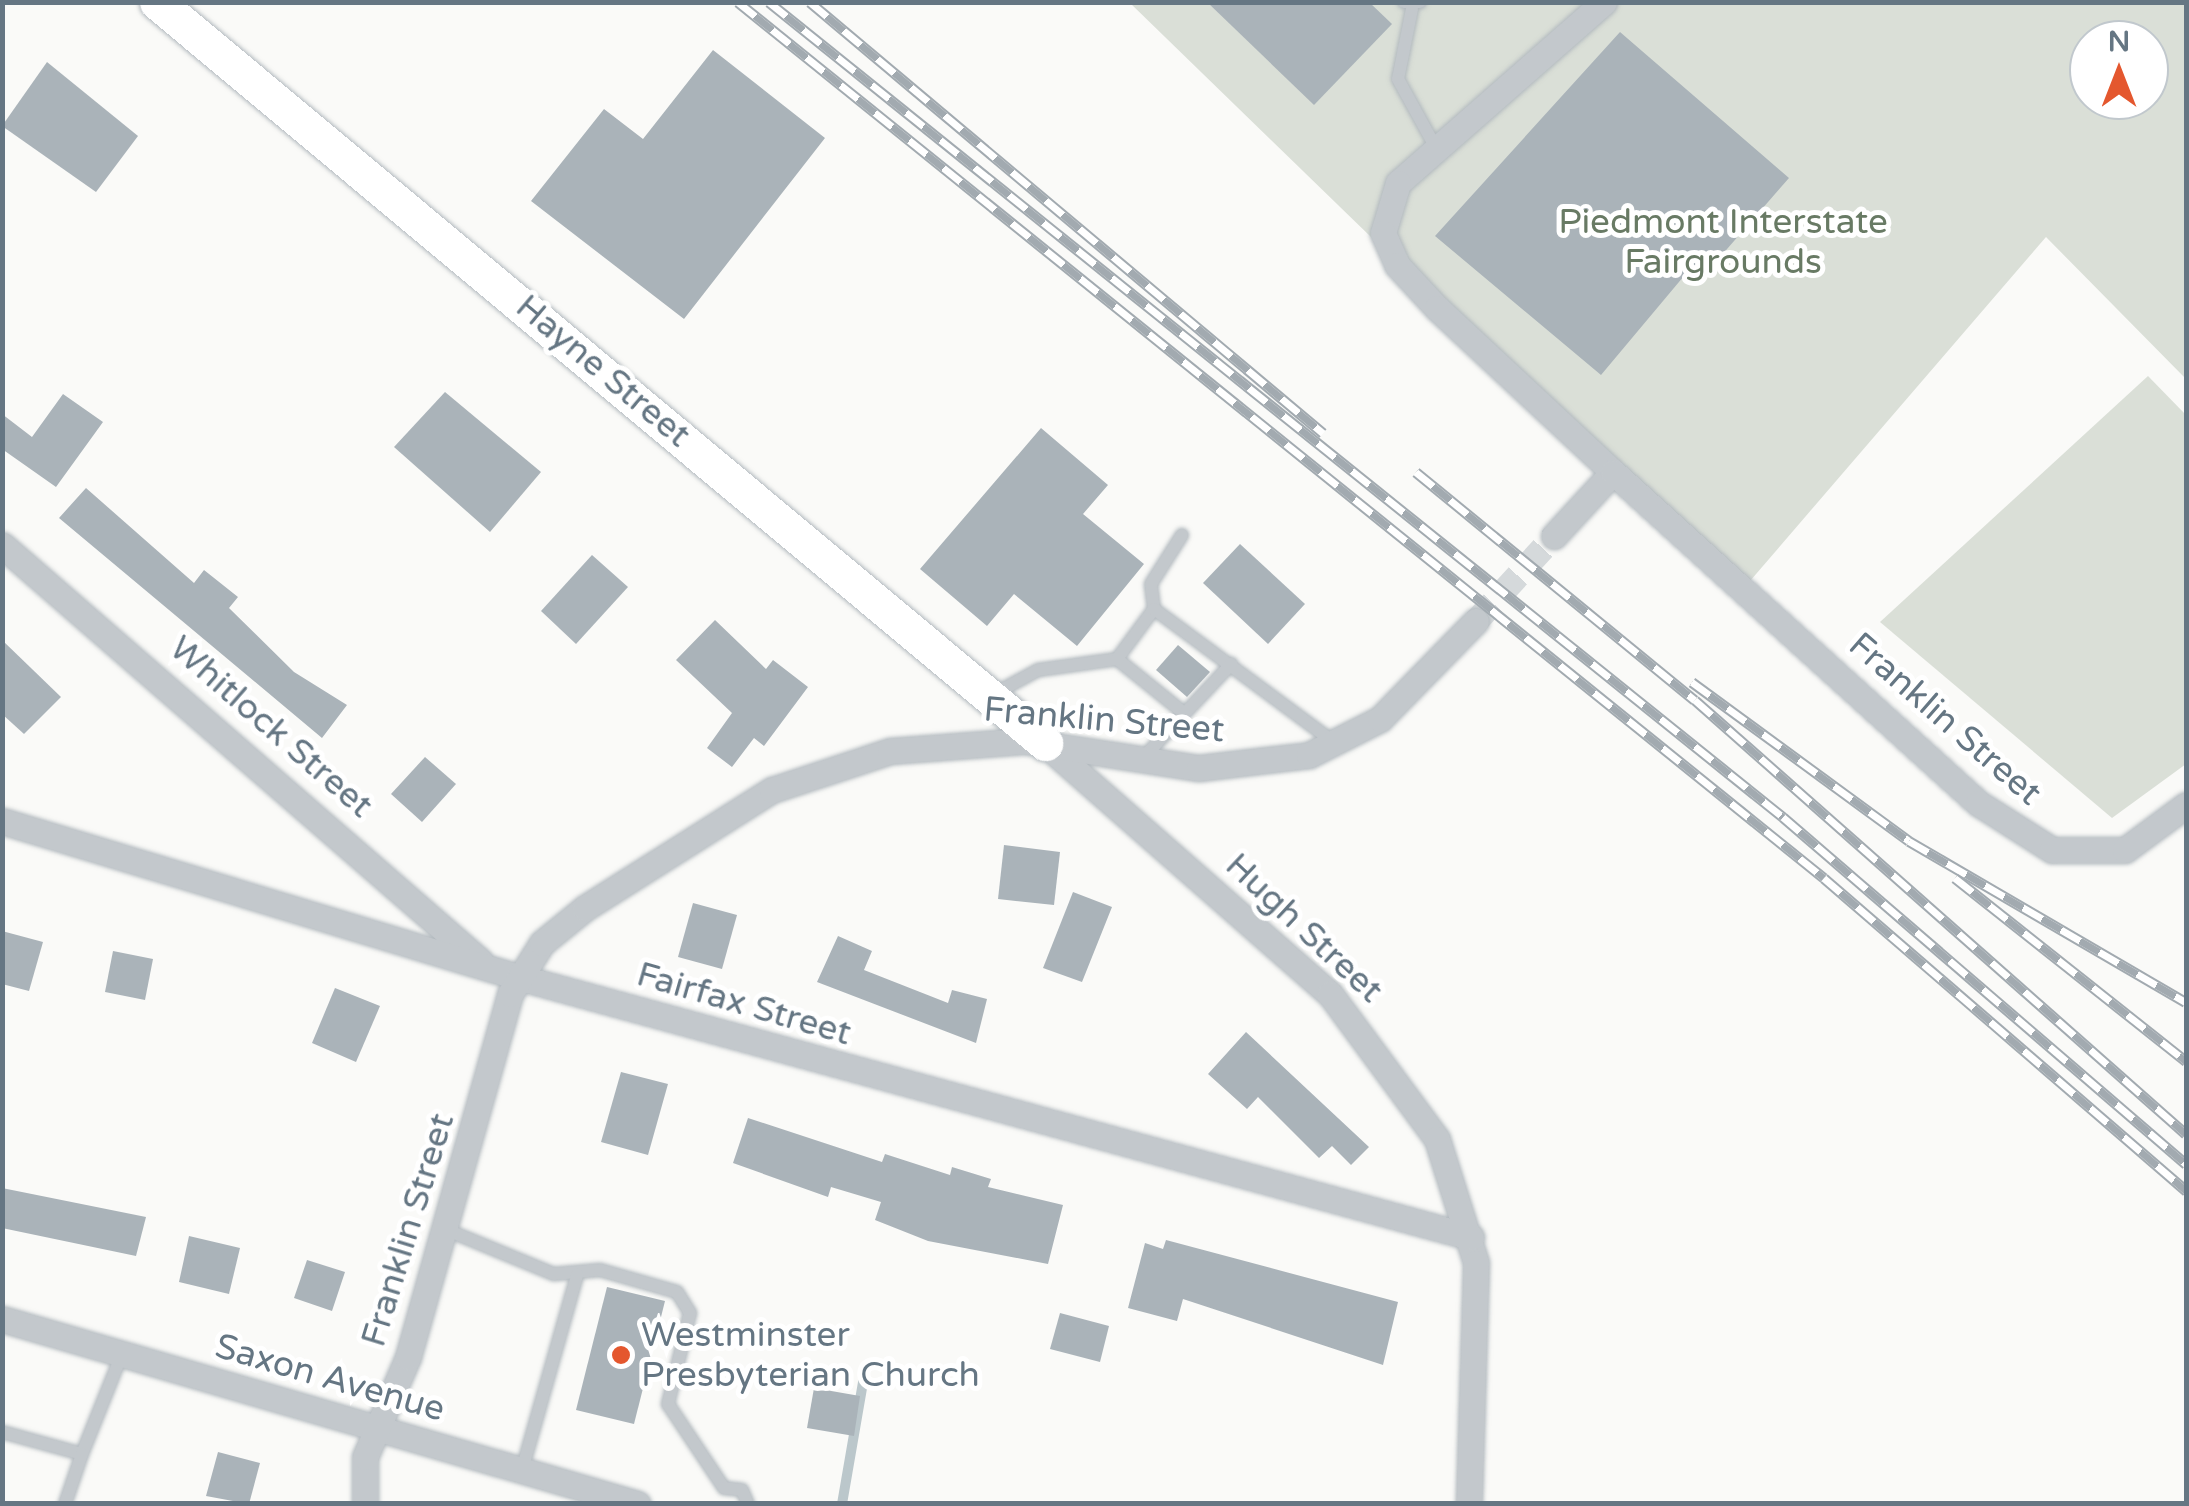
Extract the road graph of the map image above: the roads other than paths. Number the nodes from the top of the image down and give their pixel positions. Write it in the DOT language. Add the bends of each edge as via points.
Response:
graph roads {
  1 [pos="157,2"];
  2 [pos="1604,2"];
  3 [pos="1412,5"];
  4 [pos="1437,150"];
  5 [pos="1613,472"];
  6 [pos="1182,535"];
  7 [pos="1554,536"];
  8 [pos="2,545"];
  9 [pos="1154,609"];
  10 [pos="1476,621"];
  11 [pos="1117,659"];
  12 [pos="1231,664"];
  13 [pos="990,696"];
  14 [pos="1184,713"];
  15 [pos="1045,743"];
  16 [pos="1337,744"];
  17 [pos="1139,762"];
  18 [pos="2186,805"];
  19 [pos="2,820"];
  20 [pos="487,968"];
  21 [pos="518,977"];
  22 [pos="447,1230"];
  23 [pos="1471,1238"];
  24 [pos="577,1276"];
  25 [pos="2,1319"];
  26 [pos="122,1354"];
  27 [pos="380,1428"];
  28 [pos="2,1432"];
  29 [pos="82,1454"];
  30 [pos="522,1470"];
  31 [pos="65,1504"];
  32 [pos="366,1504"];
  33 [pos="638,1504"];
  34 [pos="748,1504"];
  35 [pos="1469,1504"];
  1 -- 13 [label="street, Hayne Street"];
  2 -- 4 [label="street, Franklin Street"];
  3 -- 4 [label="lane" via="1398,79"];
  4 -- 5 [label="street, Franklin Street" via="1388,198 1388,250 1437,308"];
  5 -- 7 [label="street"];
  5 -- 18 [label="street, Franklin Street" via="2026,837 2101,857 2146,838"];
  6 -- 9 [label="lane" via="1151,584"];
  8 -- 20 [label="street, Whitlock Street"];
  9 -- 11 [label="lane"];
  9 -- 12 [label="lane"];
  10 -- 16 [label="street, Franklin Street" via="1380,719"];
  11 -- 13 [label="lane" via="1038,670"];
  11 -- 14 [label="lane"];
  12 -- 14 [label="lane"];
  12 -- 16 [label="lane"];
  13 -- 15 [label="street, Hayne Street"];
  14 -- 17 [label="lane"];
  15 -- 17 [label="street, Franklin Street"];
  15 -- 21 [label="street, Franklin Street" via="890,751 772,790 615,886 542,944"];
  15 -- 23 [label="street, Hugh Street" via="1371,1038 1437,1139"];
  16 -- 17 [label="street, Franklin Street" via="1250,767"];
  19 -- 20 [label="street, Fairfax Street"];
  20 -- 21 [label="street, Fairfax Street"];
  21 -- 22 [label="street, Franklin Street"];
  21 -- 23 [label="street, Fairfax Street"];
  22 -- 24 [label="lane" via="504,1260"];
  22 -- 27 [label="street, Franklin Street"];
  23 -- 35 [label="street, Hugh Street" via="1480,1316"];
  24 -- 30 [label="lane"];
  24 -- 34 [label="lane" via="600,1270 677,1292 690,1314 668,1404 724,1488 742,1490"];
  25 -- 26 [label="street, Saxon Avenue"];
  26 -- 27 [label="street, Saxon Avenue"];
  26 -- 29 [label="lane"];
  27 -- 30 [label="street, Saxon Avenue"];
  27 -- 32 [label="street, Franklin Street" via="364,1456"];
  28 -- 29 [label="lane"];
  29 -- 31 [label="lane"];
  30 -- 33 [label="street, Saxon Avenue"];
}
